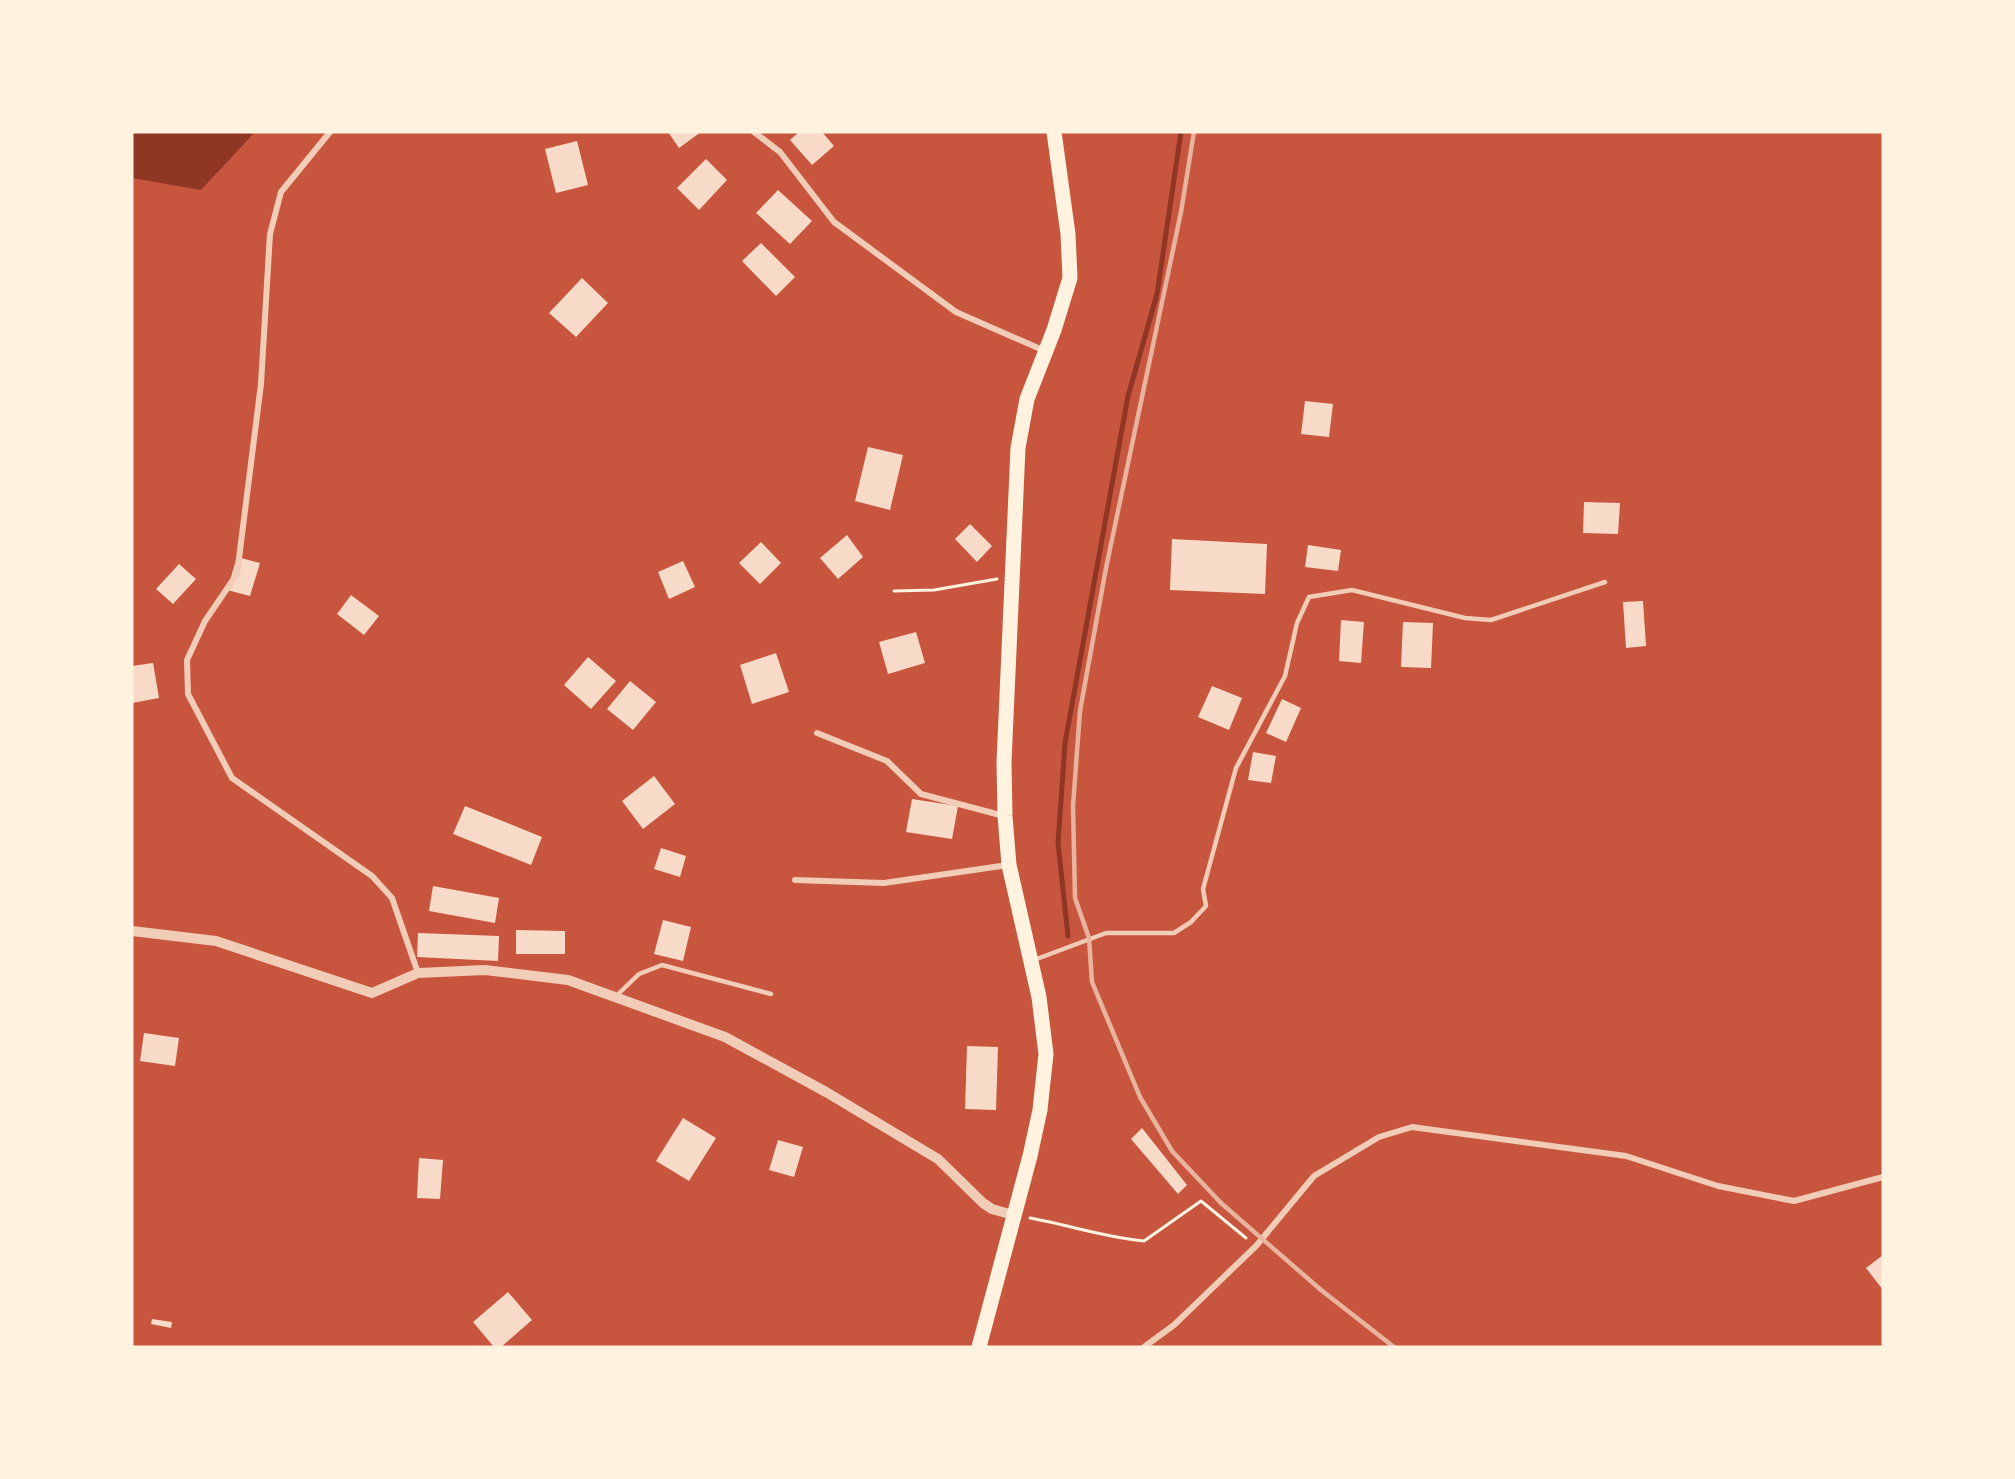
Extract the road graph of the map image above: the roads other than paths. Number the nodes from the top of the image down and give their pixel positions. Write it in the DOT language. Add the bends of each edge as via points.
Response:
graph roads {
  1 [pos="330,132"];
  2 [pos="754,132"];
  3 [pos="1054,132"];
  4 [pos="1045,351"];
  5 [pos="1605,582"];
  6 [pos="817,733"];
  7 [pos="1005,816"];
  8 [pos="1009,865"];
  9 [pos="795,880"];
  10 [pos="132,931"];
  11 [pos="1032,961"];
  12 [pos="418,973"];
  13 [pos="771,994"];
  14 [pos="613,999"];
  15 [pos="1883,1177"];
  16 [pos="1013,1215"];
  17 [pos="979,1347"];
  18 [pos="1144,1347"];
  1 -- 12 [label="street" via="281,192 270,234 261,384 237,574 205,621 187,660 188,694 231,778 372,876 392,898"];
  2 -- 4 [label="street" via="780,152 834,222 956,312"];
  3 -- 4 [label="highway" via="1070,278"];
  4 -- 7 [label="highway" via="1021,422 1011,578"];
  5 -- 11 [label="lane" via="1491,620 1466,618 1352,590 1310,597 1297,623 1285,676 1236,768 1203,889 1206,906 1174,933 1106,933"];
  6 -- 7 [label="street" via="887,760 921,794"];
  7 -- 8 [label="highway"];
  8 -- 9 [label="street" via="884,883"];
  8 -- 11 [label="highway"];
  10 -- 12 [label="street" via="216,941 372,993"];
  11 -- 16 [label="highway" via="1044,1026 1044,1085"];
  12 -- 14 [label="street" via="485,970 568,980"];
  13 -- 14 [label="lane" via="662,965 639,974"];
  14 -- 16 [label="street" via="725,1037 938,1159 983,1203"];
  15 -- 18 [label="street" via="1794,1201 1718,1186 1626,1156 1412,1127 1379,1137 1314,1176 1256,1246 1174,1325"];
  16 -- 17 [label="highway"];
}
